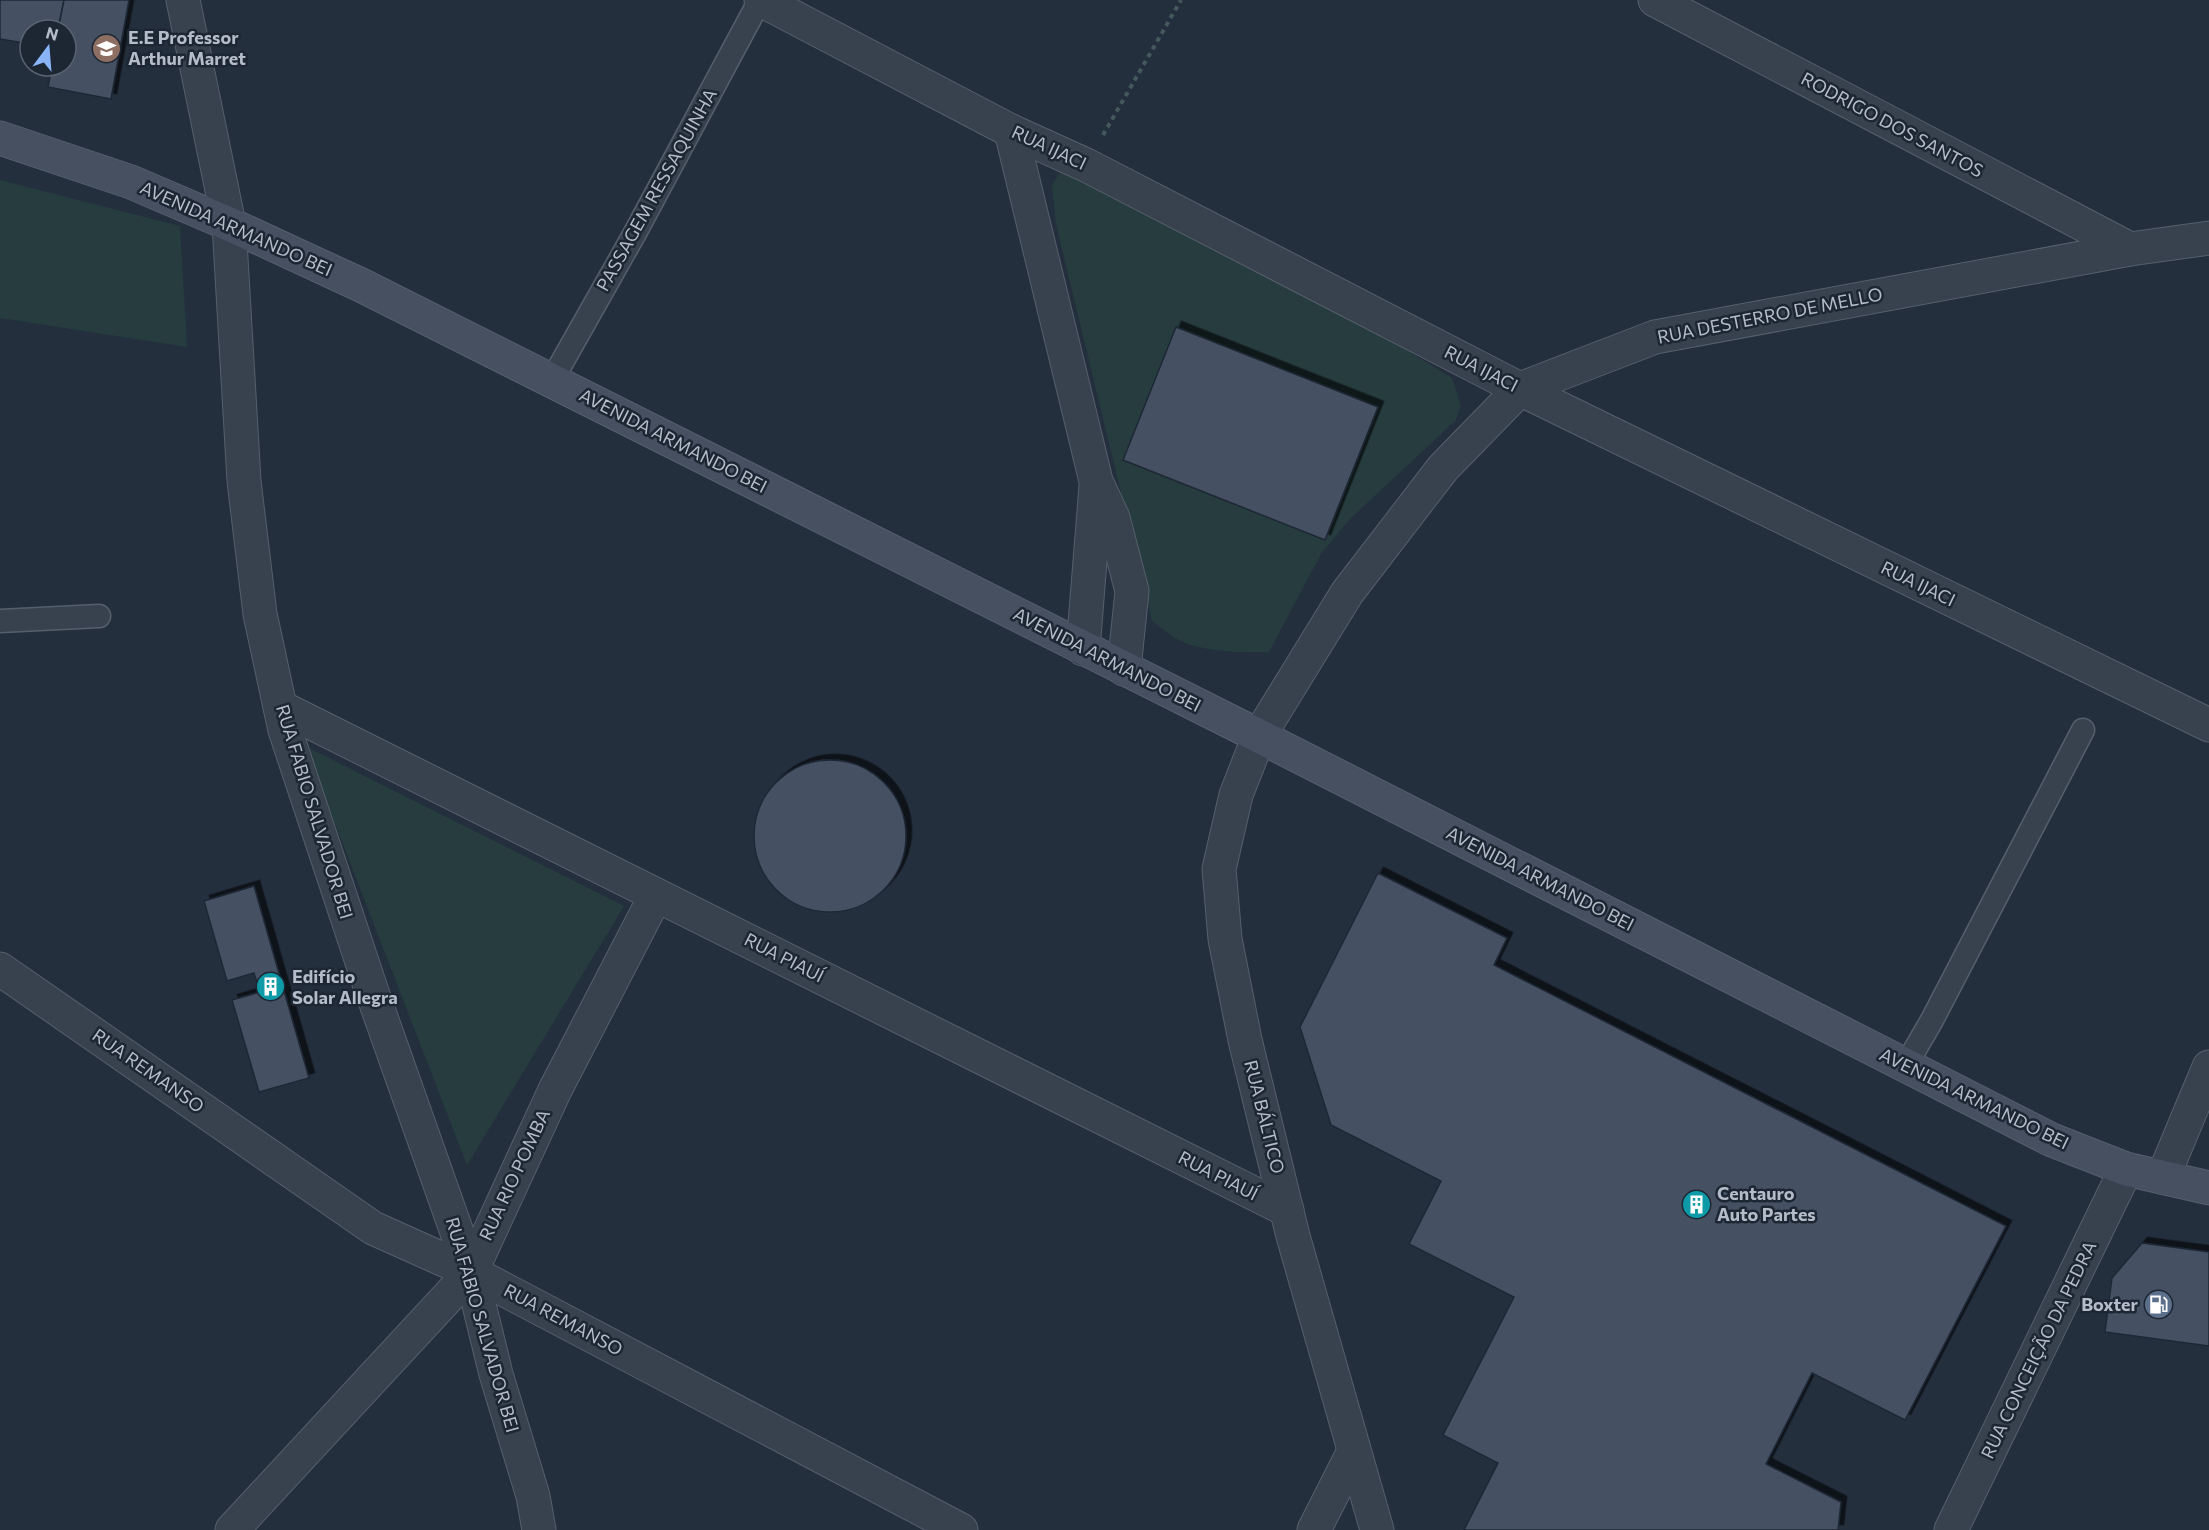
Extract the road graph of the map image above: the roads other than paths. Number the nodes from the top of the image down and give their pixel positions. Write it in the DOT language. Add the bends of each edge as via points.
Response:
graph roads {
  1 [pos="183,0"];
  2 [pos="760,0"];
  3 [pos="1655,0"];
  4 [pos="1011,131"];
  5 [pos="0,138"];
  6 [pos="229,224"];
  7 [pos="2209,238"];
  8 [pos="2130,249"];
  9 [pos="552,380"];
  10 [pos="1520,389"];
  11 [pos="1096,481"];
  12 [pos="99,616"];
  13 [pos="0,621"];
  14 [pos="1083,649"];
  15 [pos="1124,669"];
  16 [pos="280,707"];
  17 [pos="2209,725"];
  18 [pos="2083,730"];
  19 [pos="1259,736"];
  20 [pos="656,895"];
  21 [pos="0,969"];
  22 [pos="1906,1065"];
  23 [pos="2209,1067"];
  24 [pos="2126,1169"];
  25 [pos="2163,1177"];
  26 [pos="2209,1188"];
  27 [pos="1287,1210"];
  28 [pos="471,1272"];
  29 [pos="1354,1451"];
  30 [pos="232,1530"];
  31 [pos="539,1530"];
  32 [pos="961,1530"];
  33 [pos="1314,1530"];
  34 [pos="1377,1530"];
  35 [pos="1951,1530"];
  1 -- 6 [label="street, RUA FABIO SALVADOR BEI"];
  2 -- 4 [label="street, RUA IJACI"];
  2 -- 9 [label="lane, PASSAGEM RESSAQUINHA"];
  3 -- 8 [label="street, RODRIGO DOS SANTOS"];
  4 -- 10 [label="street, RUA IJACI" via="1086,165"];
  4 -- 11 [label="street"];
  5 -- 6 [label="street, AVENIDA ARMANDO BEI" via="131,182"];
  6 -- 9 [label="street, AVENIDA ARMANDO BEI"];
  6 -- 16 [label="street, RUA FABIO SALVADOR BEI" via="244,481 260,614"];
  7 -- 8 [label="street, RUA DESTERRO DE MELLO"];
  8 -- 10 [label="street, RUA DESTERRO DE MELLO" via="1655,337"];
  9 -- 14 [label="street, AVENIDA ARMANDO BEI"];
  10 -- 17 [label="street, RUA IJACI"];
  10 -- 19 [label="street, RUA DESTERRO DE MELLO" via="1443,468 1347,593"];
  11 -- 14 [label="street"];
  11 -- 15 [label="street" via="1113,518 1132,591"];
  12 -- 13 [label="lane"];
  14 -- 15 [label="street, AVENIDA ARMANDO BEI"];
  15 -- 19 [label="street, AVENIDA ARMANDO BEI"];
  16 -- 20 [label="street, RUA PIAUÍ"];
  16 -- 28 [label="street, RUA FABIO SALVADOR BEI" via="372,992"];
  18 -- 22 [label="lane"];
  19 -- 22 [label="street, AVENIDA ARMANDO BEI"];
  19 -- 27 [label="street, RUA BÁLTICO" via="1236,795 1219,869 1225,939 1238,1006"];
  20 -- 27 [label="street, RUA PIAUÍ"];
  20 -- 28 [label="street, RUA RIO POMBA" via="555,1090"];
  21 -- 28 [label="street, RUA REMANSO" via="374,1228"];
  22 -- 24 [label="street, AVENIDA ARMANDO BEI" via="2052,1140"];
  23 -- 25 [label="street"];
  24 -- 25 [label="street, AVENIDA ARMANDO BEI"];
  24 -- 35 [label="street, RUA CONCEIÇÃO DA PEDRA"];
  25 -- 26 [label="street, AVENIDA ARMANDO BEI"];
  27 -- 29 [label="street, RUA BÁLTICO"];
  28 -- 30 [label="street, RUA RIO POMBA"];
  28 -- 31 [label="street, RUA FABIO SALVADOR BEI"];
  28 -- 32 [label="street, RUA REMANSO"];
  29 -- 33 [label="street"];
  29 -- 34 [label="street, RUA BÁLTICO"];
}
